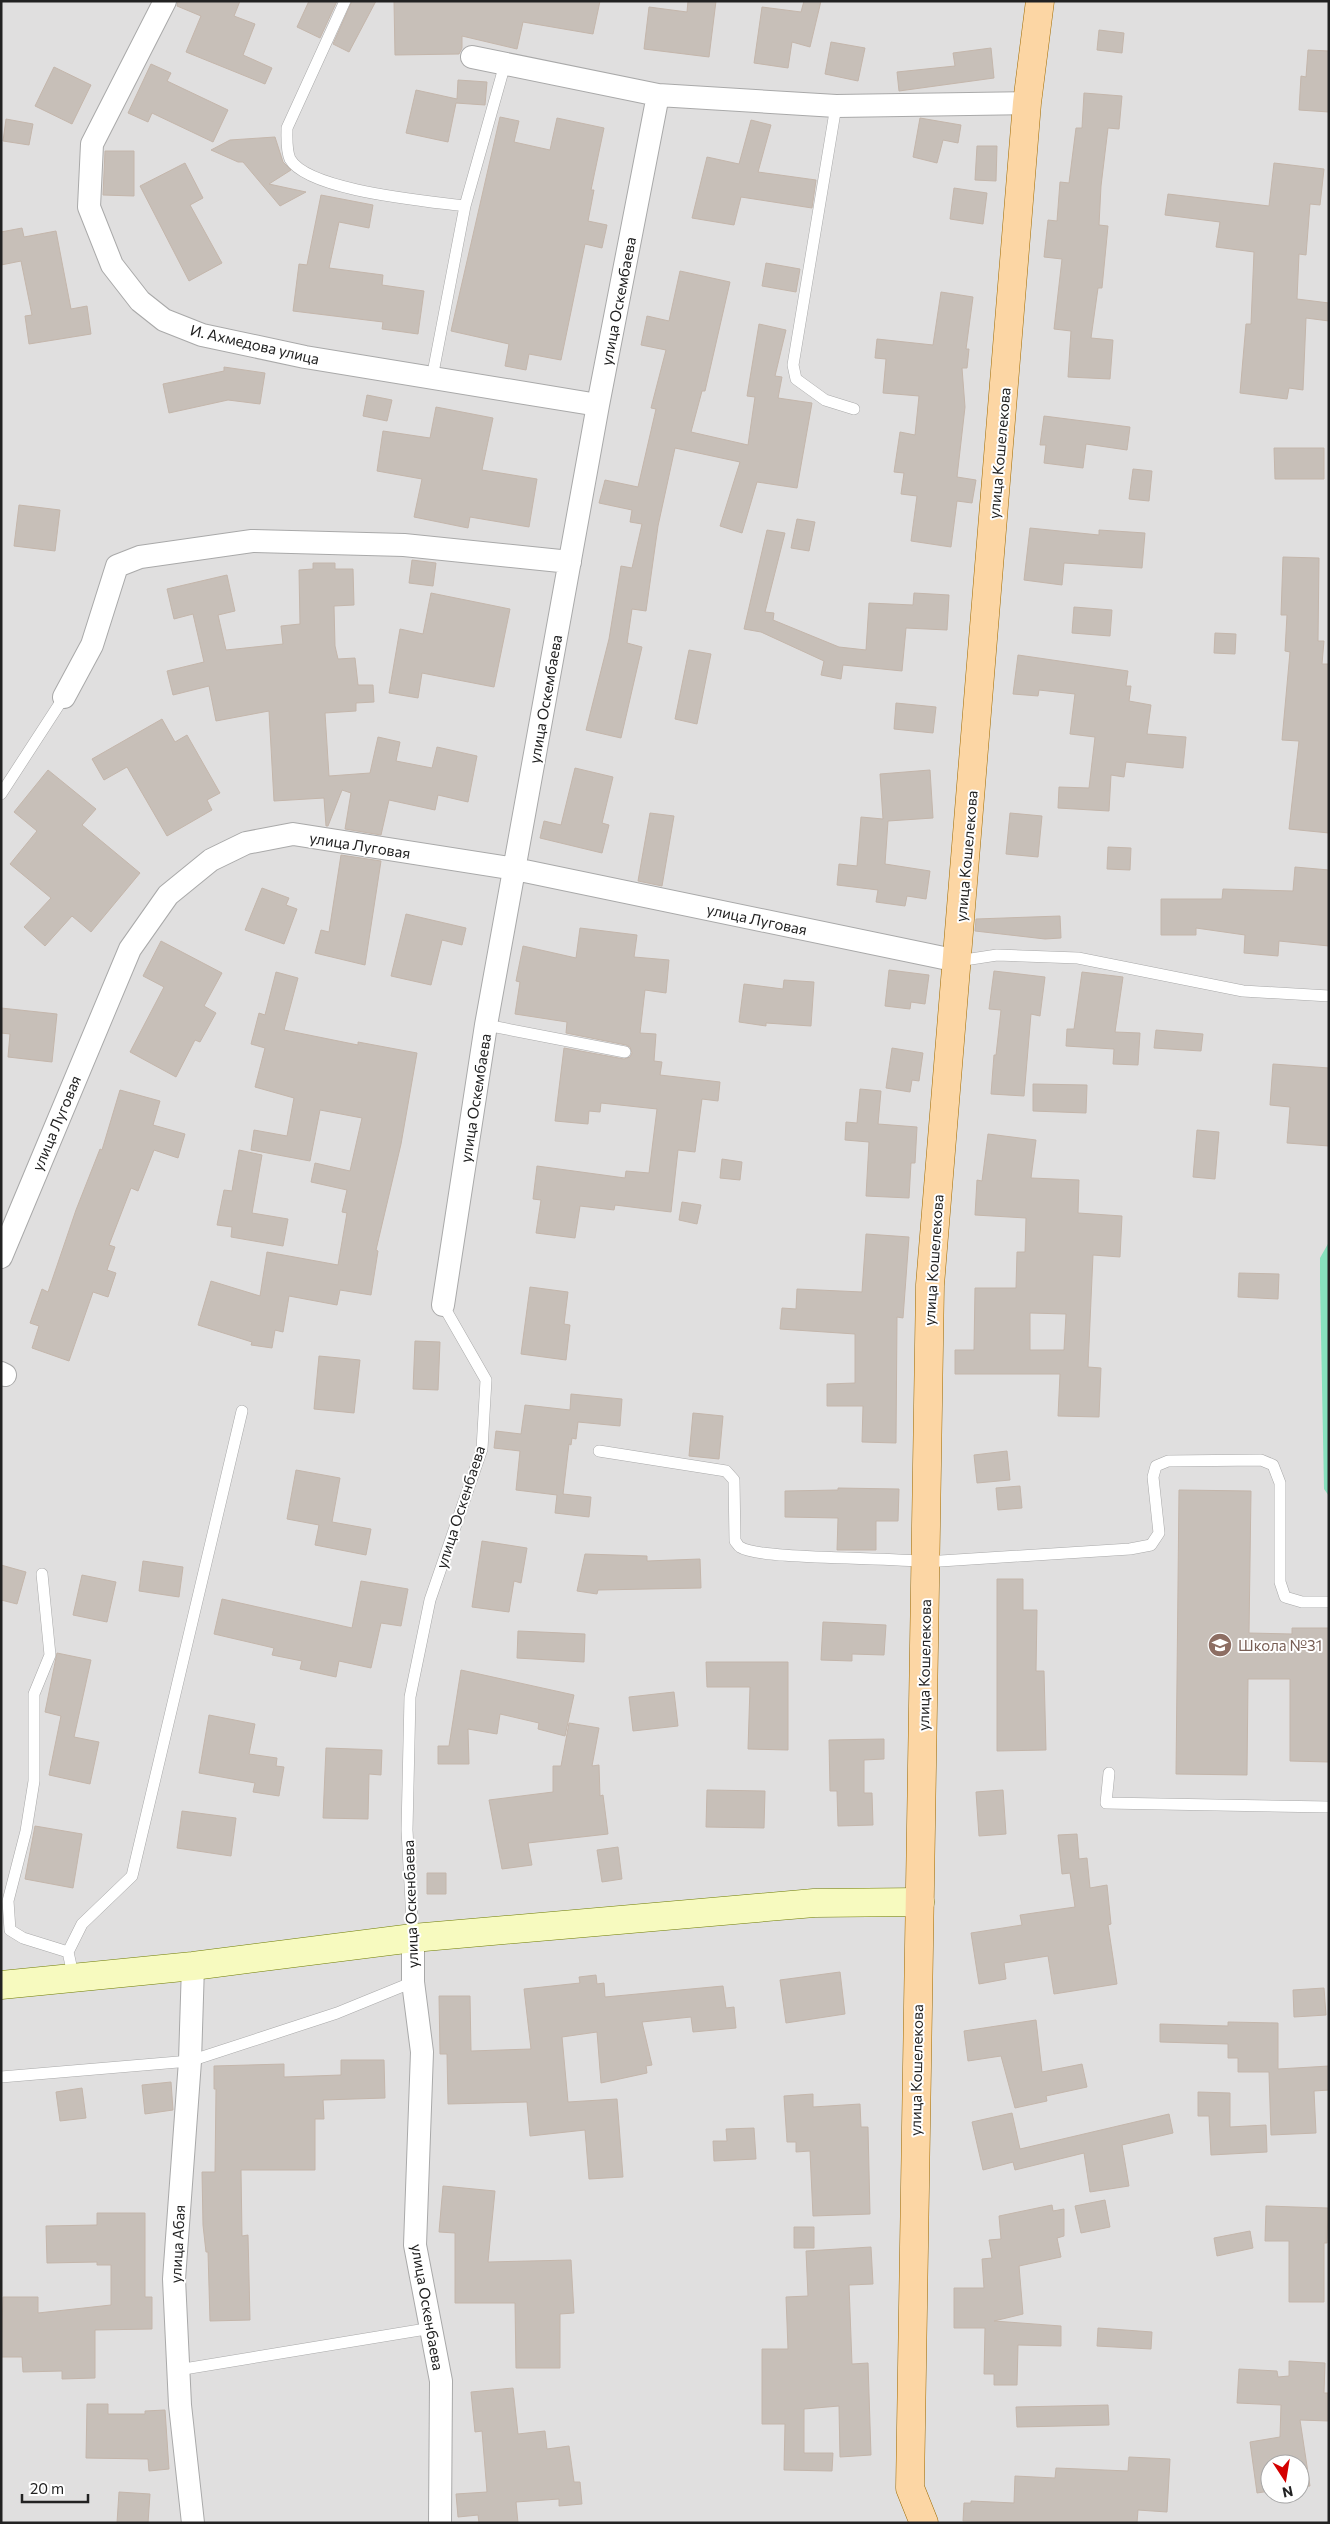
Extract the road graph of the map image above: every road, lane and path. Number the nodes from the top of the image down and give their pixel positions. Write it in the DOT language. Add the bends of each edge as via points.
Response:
graph roads {
  1 [pos="164,1"];
  2 [pos="345,1"];
  3 [pos="1040,1"];
  4 [pos="472,57"];
  5 [pos="505,64"];
  6 [pos="658,95"];
  7 [pos="1027,102"];
  8 [pos="836,106"];
  9 [pos="465,206"];
  10 [pos="432,378"];
  11 [pos="598,405"];
  12 [pos="854,409"];
  13 [pos="570,562"];
  14 [pos="64,697"];
  15 [pos="1,794"];
  16 [pos="515,869"];
  17 [pos="958,961"];
  18 [pos="1329,996"];
  19 [pos="486,1025"];
  20 [pos="625,1052"];
  21 [pos="1,1257"];
  22 [pos="443,1305"];
  23 [pos="242,1411"];
  24 [pos="599,1451"];
  25 [pos="925,1562"];
  26 [pos="42,1574"];
  27 [pos="1329,1602"];
  28 [pos="1109,1773"];
  29 [pos="1329,1807"];
  30 [pos="920,1902"];
  31 [pos="413,1938"];
  32 [pos="68,1952"];
  33 [pos="193,1966"];
  34 [pos="74,1979"];
  35 [pos="413,1982"];
  36 [pos="1,1985"];
  37 [pos="190,2061"];
  38 [pos="1,2076"];
  39 [pos="432,2328"];
  40 [pos="178,2370"];
  41 [pos="910,2488"];
  42 [pos="193,2523"];
  43 [pos="440,2523"];
  44 [pos="908,2523"];
  45 [pos="924,2523"];
  1 -- 10 [label="street, И. Ахмедова улица" via="92,144 89,207 112,265 140,301 164,320 202,335 305,357"];
  2 -- 9 [label="lane" via="287,128 290,158 304,173 341,186 392,197"];
  3 -- 7 [label="main road, улица Кошелекова"];
  4 -- 5 [label="street"];
  5 -- 6 [label="street"];
  5 -- 9 [label="lane"];
  6 -- 8 [label="street"];
  6 -- 11 [label="street, улица Оскембаева"];
  7 -- 8 [label="street"];
  7 -- 17 [label="main road, улица Кошелекова"];
  8 -- 12 [label="lane" via="792,365 796,379 825,400"];
  9 -- 10 [label="lane"];
  10 -- 11 [label="street, И. Ахмедова улица"];
  11 -- 13 [label="street, улица Оскембаева"];
  13 -- 14 [label="street" via="404,545 252,541 140,557 117,566 92,645"];
  13 -- 16 [label="street, улица Оскембаева"];
  14 -- 15 [label="lane"];
  16 -- 17 [label="street, улица Луговая"];
  16 -- 19 [label="street, улица Оскембаева"];
  16 -- 21 [label="street, улица Луговая" via="293,834 246,843 211,860 168,895 130,949"];
  17 -- 18 [label="lane" via="997,955 1078,958 1243,991"];
  17 -- 25 [label="main road, улица Кошелекова" via="930,1285"];
  19 -- 20 [label="lane"];
  19 -- 22 [label="street, улица Оскембаева"];
  22 -- 31 [label="lane, улица Оскенбаева" via="486,1380 482,1449 430,1600 410,1697 407,1830"];
  23 -- 32 [label="lane" via="132,1876 82,1924"];
  24 -- 25 [label="lane" via="726,1472 734,1480 735,1541 741,1548 764,1554 901,1558"];
  25 -- 27 [label="lane" via="1151,1545 1159,1532 1153,1477 1156,1466 1168,1461 1261,1460 1273,1465 1280,1483 1280,1582 1285,1597 1302,1602"];
  25 -- 30 [label="main road, улица Кошелекова"];
  26 -- 32 [label="lane" via="50,1654 34,1694 34,1781 26,1831 8,1901 10,1930 23,1938"];
  28 -- 29 [label="lane" via="1106,1803"];
  30 -- 31 [label="main road" via="814,1903"];
  30 -- 41 [label="main road, улица Кошелекова"];
  31 -- 33 [label="main road"];
  31 -- 35 [label="street, улица Оскенбаева"];
  32 -- 34 [label="lane"];
  33 -- 34 [label="main road"];
  33 -- 37 [label="street, улица Абая"];
  34 -- 36 [label="main road"];
  35 -- 37 [label="lane" via="338,2013"];
  35 -- 39 [label="street, улица Оскенбаева" via="422,2052 415,2244"];
  37 -- 38 [label="lane"];
  37 -- 40 [label="street, улица Абая" via="174,2279"];
  39 -- 40 [label="lane"];
  39 -- 43 [label="street, улица Оскенбаева" via="441,2381"];
  40 -- 42 [label="street, улица Абая"];
  41 -- 44 [label="main road, улица Кошелекова"];
  41 -- 45 [label="main road"];
}
